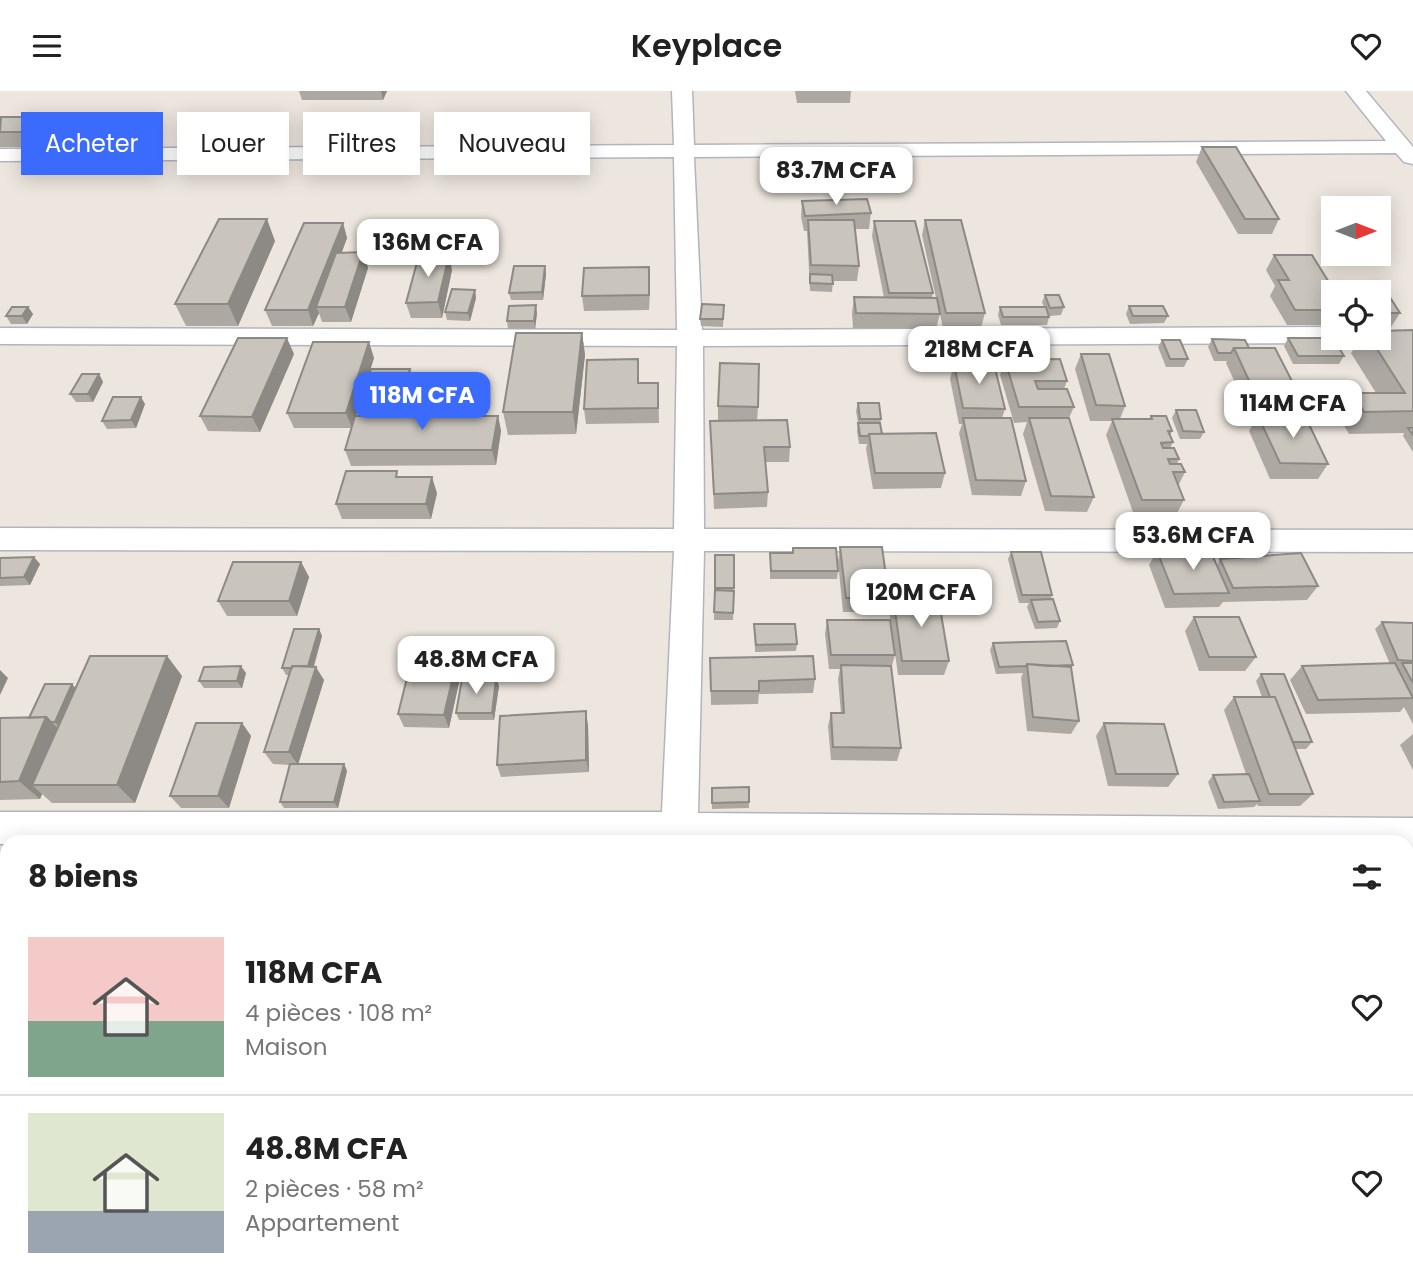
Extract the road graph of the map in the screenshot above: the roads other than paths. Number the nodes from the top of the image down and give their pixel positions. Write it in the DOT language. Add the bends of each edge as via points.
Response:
graph roads {
  1 [pos="682,91"];
  2 [pos="1356,91"];
  3 [pos="683,151"];
  4 [pos="1408,154"];
  5 [pos="0,155"];
  6 [pos="1321,335"];
  7 [pos="0,336"];
  8 [pos="690,338"];
  9 [pos="689,538"];
  10 [pos="0,539"];
  11 [pos="1413,541"];
  12 [pos="0,828"];
  13 [pos="680,835"];
  14 [pos="1413,835"];
  1 -- 3 [label="street"];
  2 -- 4 [label="street"];
  3 -- 4 [label="street"];
  3 -- 5 [label="street"];
  3 -- 8 [label="street"];
  6 -- 8 [label="street"];
  7 -- 8 [label="street"];
  8 -- 9 [label="street"];
  9 -- 10 [label="street"];
  9 -- 11 [label="street"];
  9 -- 13 [label="street"];
  12 -- 13 [label="street"];
  13 -- 14 [label="street"];
}
